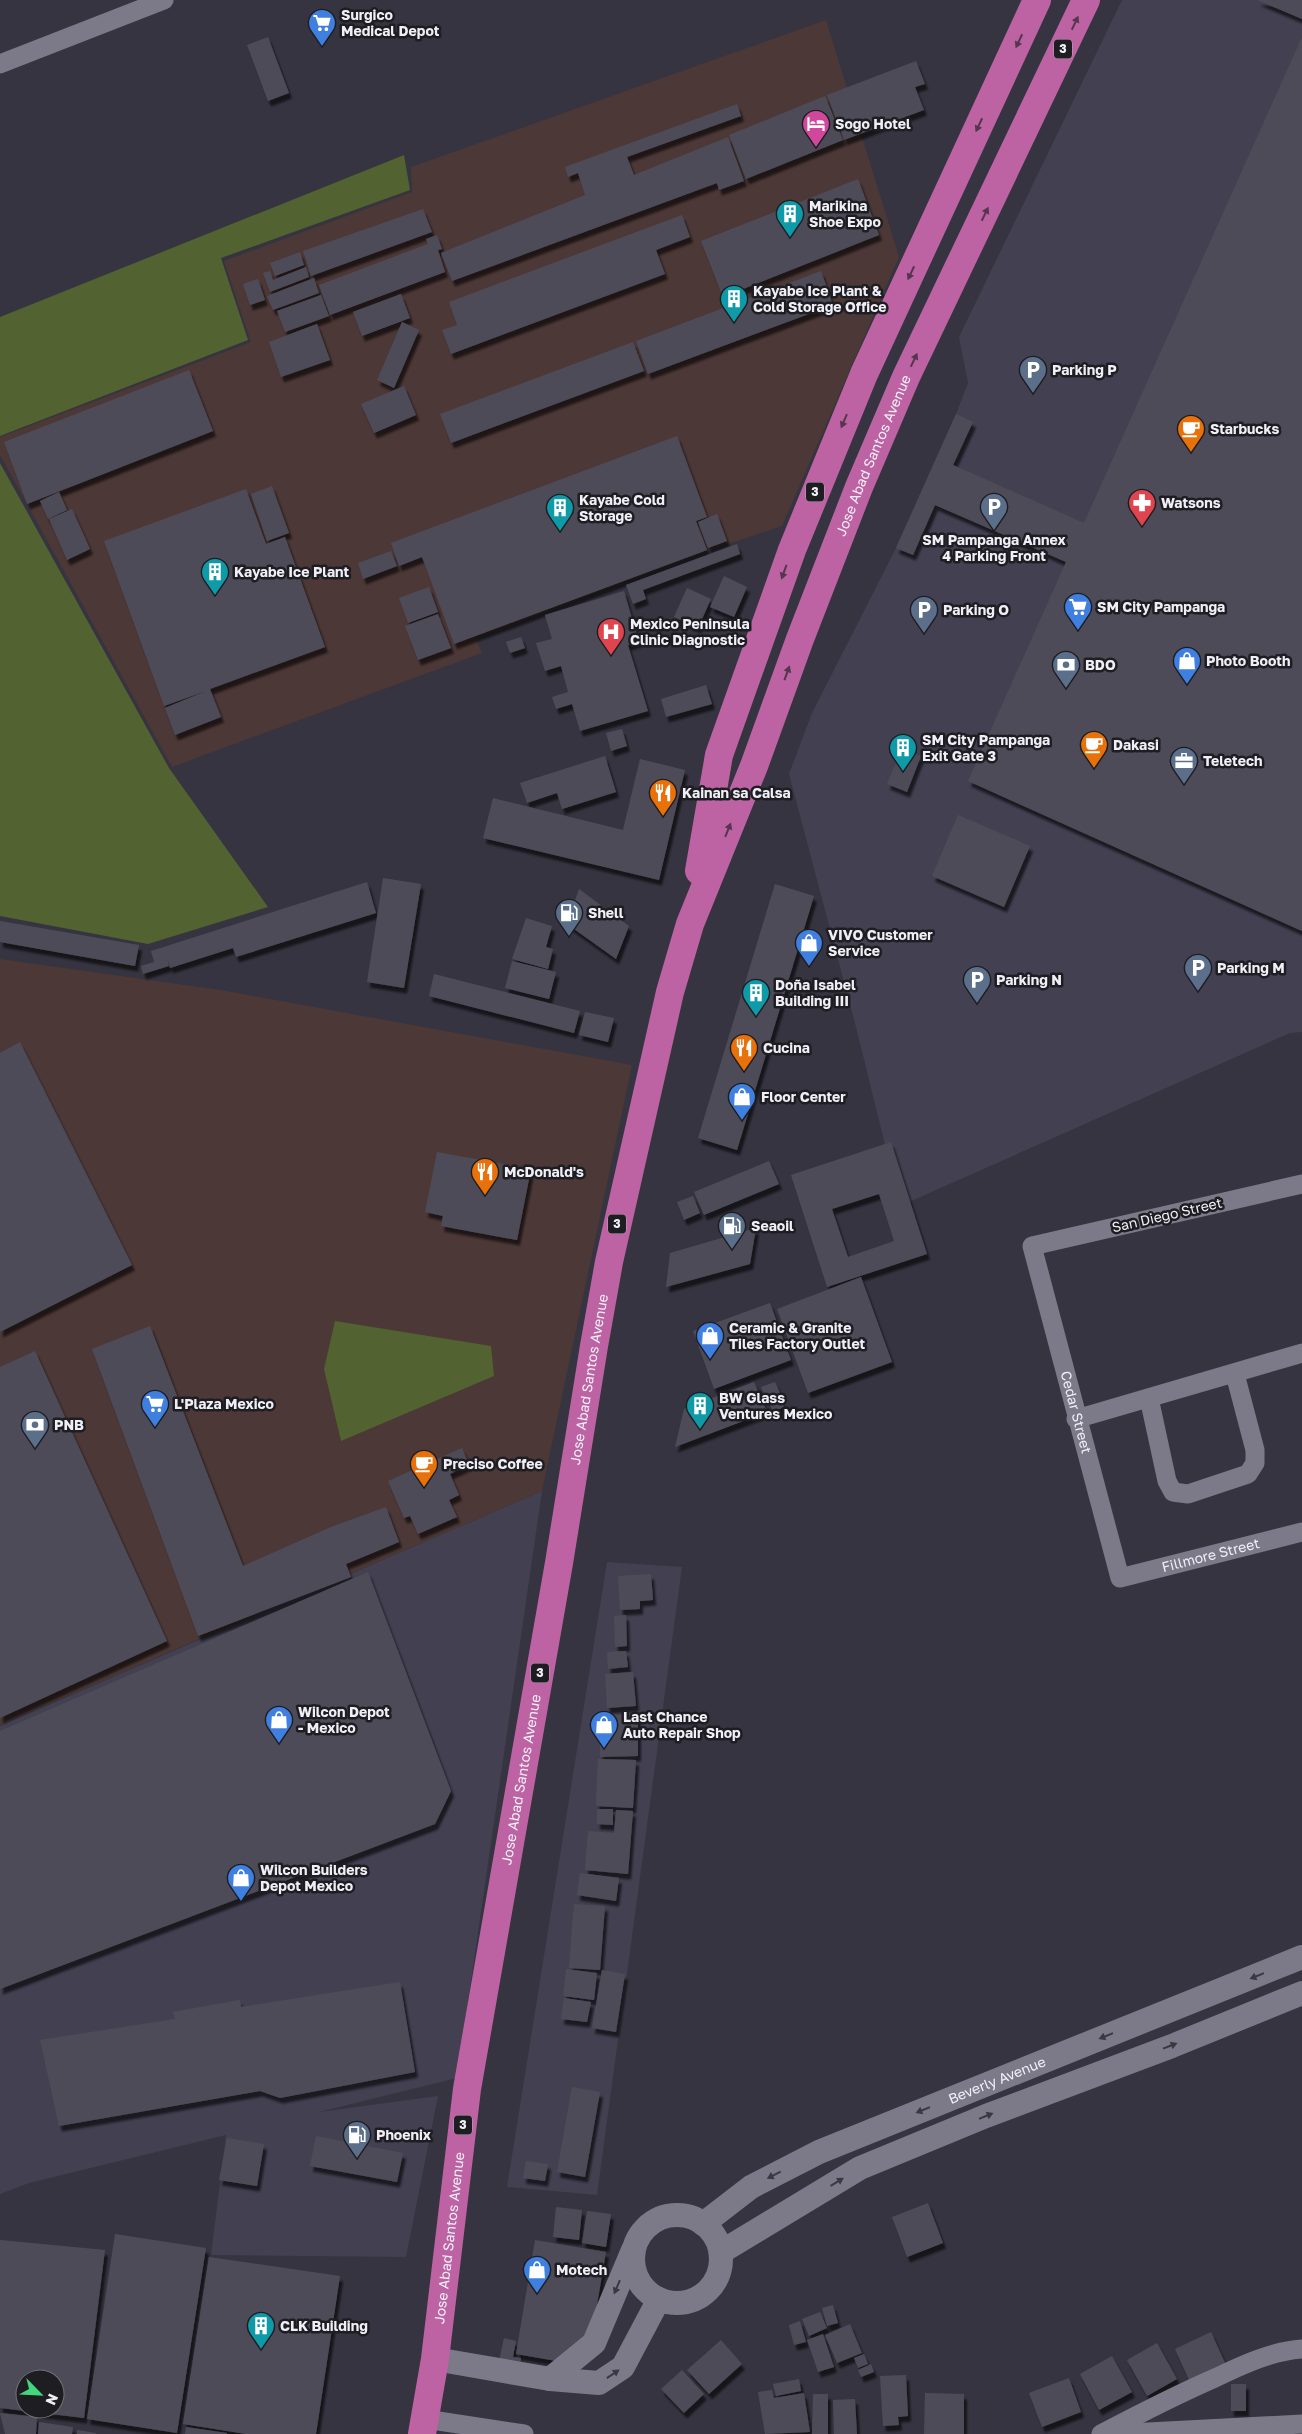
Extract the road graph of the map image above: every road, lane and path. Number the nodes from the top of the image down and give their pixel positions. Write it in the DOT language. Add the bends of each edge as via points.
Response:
graph roads {
  1 [pos="164,0"];
  2 [pos="1037,0"];
  3 [pos="1086,0"];
  4 [pos="0,64"];
  5 [pos="1000,81"];
  6 [pos="1040,99"];
  7 [pos="824,472"];
  8 [pos="859,487"];
  9 [pos="690,924"];
  10 [pos="1302,1184"];
  11 [pos="1032,1246"];
  12 [pos="1302,1354"];
  13 [pos="1235,1374"];
  14 [pos="1149,1398"];
  15 [pos="1076,1419"];
  16 [pos="1302,1532"];
  17 [pos="1120,1578"];
  18 [pos="1302,1957"];
  19 [pos="1302,1993"];
  20 [pos="703,2224"];
  21 [pos="636,2243"];
  22 [pos="720,2252"];
  23 [pos="659,2299"];
  24 [pos="1302,2349"];
  25 [pos="435,2359"];
  26 [pos="550,2379"];
  27 [pos="1302,2424"];
  28 [pos="423,2427"];
  29 [pos="524,2434"];
  30 [pos="1102,2434"];
  31 [pos="1110,2434"];
  1 -- 4 [label="street"];
  2 -- 5 [label="highway, Jose Abad Santos Avenue / 3, one-way"];
  6 -- 3 [label="highway, Jose Abad Santos Avenue / 3, one-way"];
  5 -- 6 [label="highway"];
  5 -- 7 [label="highway, Jose Abad Santos Avenue / 3, one-way" via="868,366"];
  8 -- 6 [label="highway, Jose Abad Santos Avenue / 3, one-way" via="906,377"];
  7 -- 8 [label="highway"];
  7 -- 9 [label="highway, Jose Abad Santos Avenue / 3, one-way" via="757,645 719,755"];
  9 -- 8 [label="highway, Jose Abad Santos Avenue / 3, one-way" via="754,766"];
  9 -- 25 [label="highway, Jose Abad Santos Avenue / 3" via="665,1012 599,1312 559,1563 467,2089"];
  10 -- 11 [label="street, San Diego Street"];
  11 -- 15 [label="street, Cedar Street"];
  12 -- 13 [label="street"];
  13 -- 14 [label="street"];
  13 -- 14 [label="street" via="1255,1450 1255,1463 1248,1474 1188,1494 1172,1492 1167,1481"];
  14 -- 15 [label="street"];
  15 -- 17 [label="street, Cedar Street"];
  16 -- 17 [label="street, Fillmore Street"];
  18 -- 20 [label="street, Beverly Avenue, one-way" via="819,2152 751,2187"];
  22 -- 19 [label="street, Beverly Avenue, one-way" via="860,2168"];
  20 -- 21 [label="street" via="679,2215 665,2217 653,2222"];
  20 -- 22 [label="street" via="717,2241"];
  21 -- 23 [label="street" via="633,2256 637,2275 648,2292"];
  21 -- 26 [label="street, one-way" via="594,2343"];
  22 -- 23 [label="street" via="720,2266 708,2289 685,2302"];
  26 -- 23 [label="street, one-way" via="599,2383 623,2367"];
  24 -- 30 [label="street" via="1286,2350 1239,2367"];
  25 -- 26 [label="street"];
  25 -- 28 [label="highway, Jose Abad Santos Avenue / 3"];
  27 -- 31 [label="street"];
  28 -- 29 [label="street"];
}
